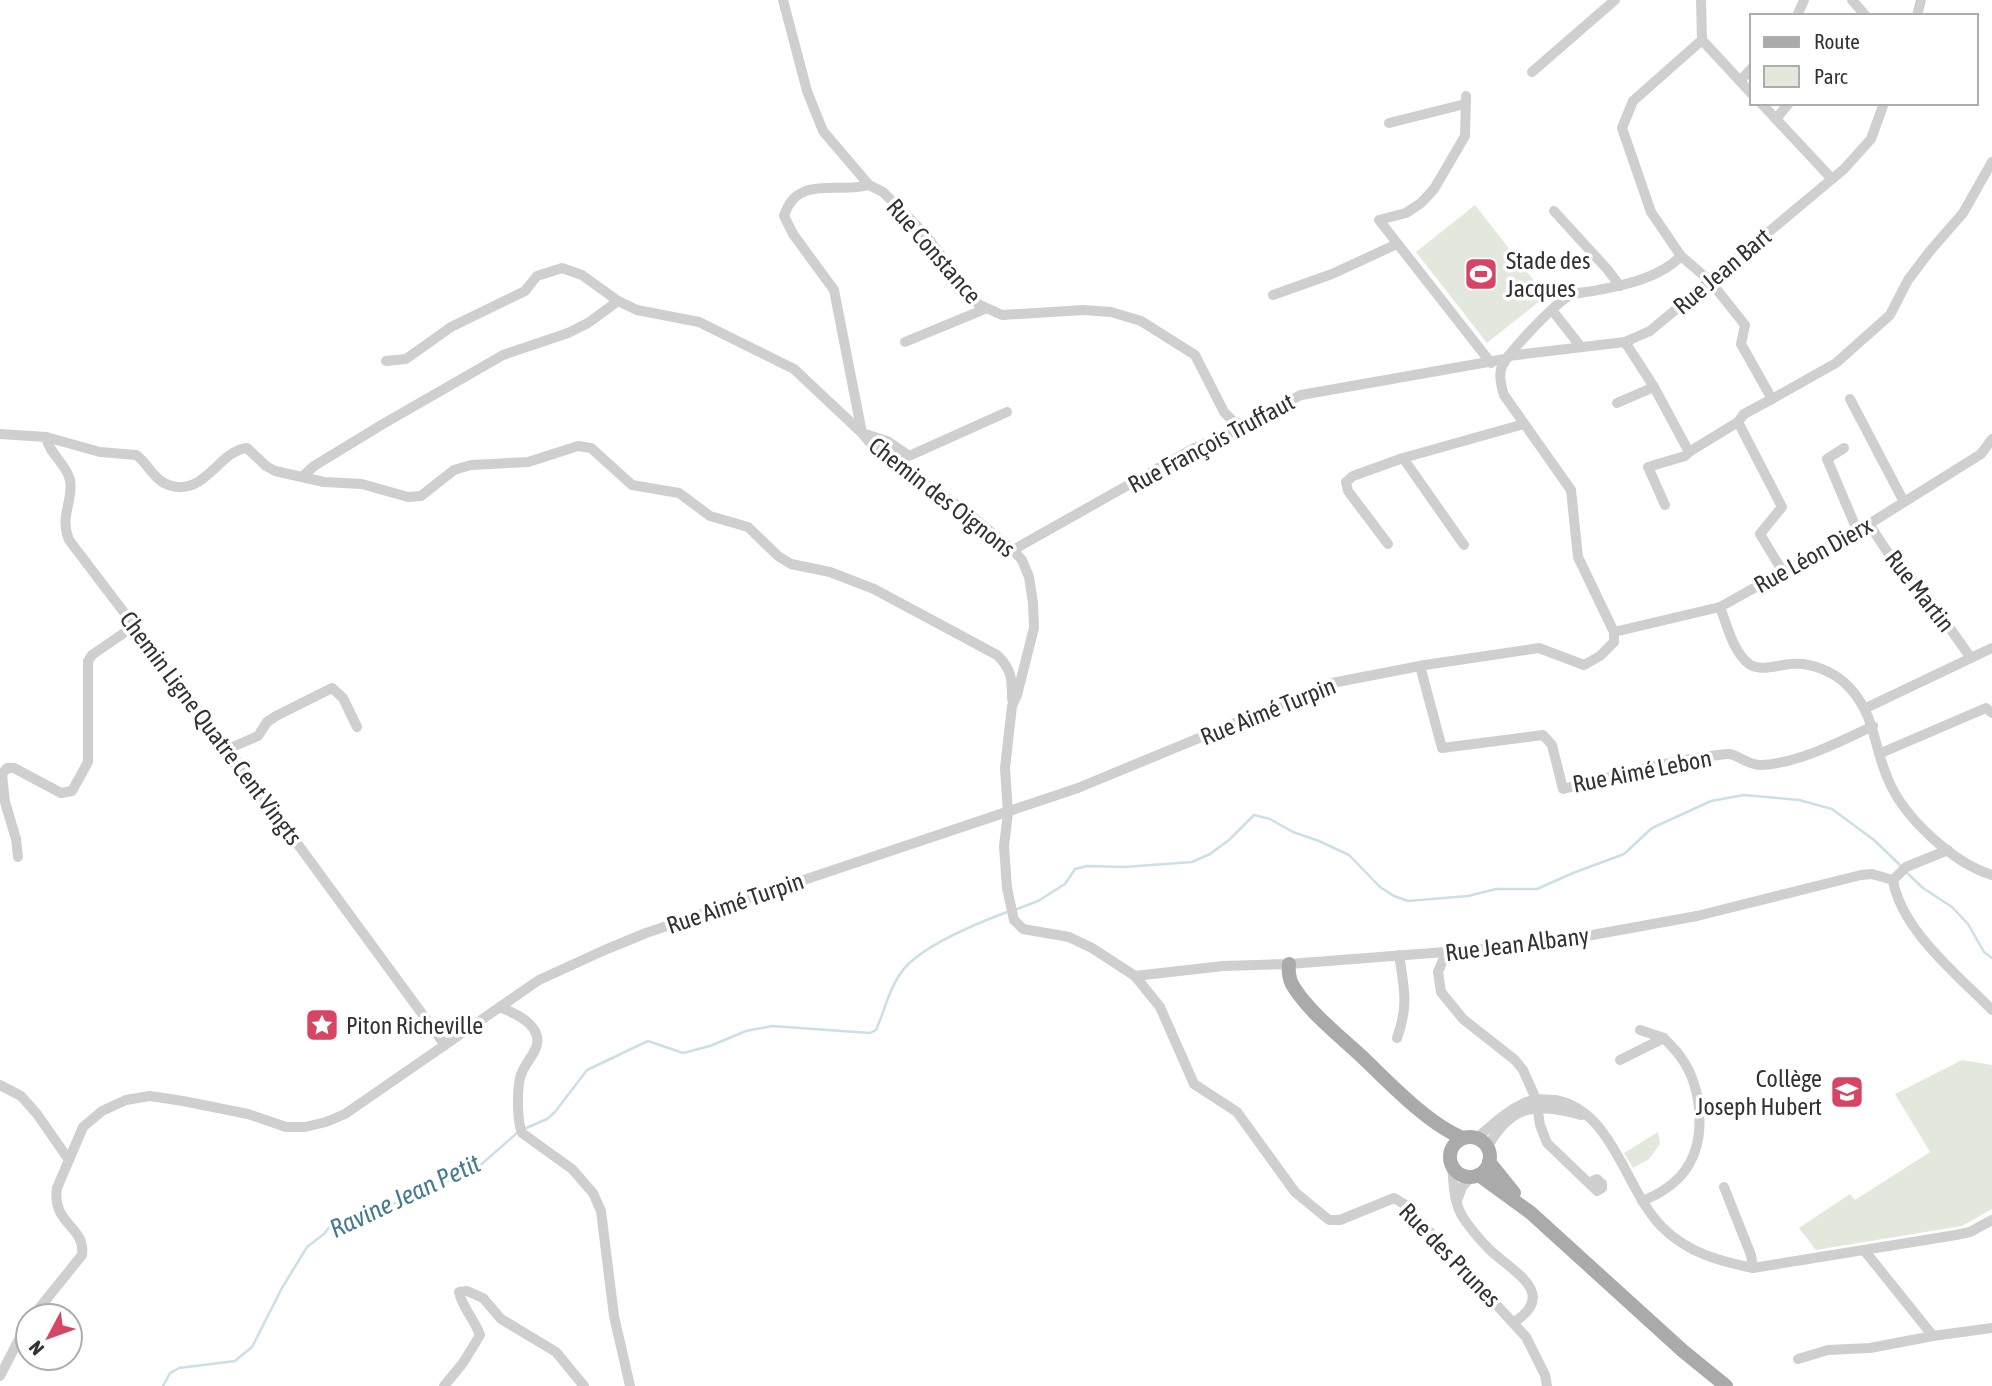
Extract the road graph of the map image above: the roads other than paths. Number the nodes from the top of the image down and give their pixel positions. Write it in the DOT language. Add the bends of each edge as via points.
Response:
graph roads {
  1 [pos="783,0"];
  2 [pos="1615,0"];
  3 [pos="1701,0"];
  4 [pos="1852,0"];
  5 [pos="1864,14"];
  6 [pos="1702,40"];
  7 [pos="1750,70"];
  8 [pos="1532,72"];
  9 [pos="1740,80"];
  10 [pos="1750,92"];
  11 [pos="1763,105"];
  12 [pos="1787,105"];
  13 [pos="1883,105"];
  14 [pos="1776,119"];
  15 [pos="1389,123"];
  16 [pos="1992,162"];
  17 [pos="1832,179"];
  18 [pos="869,185"];
  19 [pos="1553,212"];
  20 [pos="1397,244"];
  21 [pos="1681,256"];
  22 [pos="1710,281"];
  23 [pos="1620,286"];
  24 [pos="1273,295"];
  25 [pos="618,301"];
  26 [pos="985,309"];
  27 [pos="1552,310"];
  28 [pos="905,342"];
  29 [pos="1625,342"];
  30 [pos="1581,347"];
  31 [pos="1507,357"];
  32 [pos="386,361"];
  33 [pos="1491,363"];
  34 [pos="1654,387"];
  35 [pos="1772,399"];
  36 [pos="1850,399"];
  37 [pos="1617,403"];
  38 [pos="1007,412"];
  39 [pos="1738,422"];
  40 [pos="1524,424"];
  41 [pos="1242,425"];
  42 [pos="862,433"];
  43 [pos="3,437"];
  44 [pos="46,437"];
  45 [pos="1992,439"];
  46 [pos="1844,448"];
  47 [pos="1689,452"];
  48 [pos="1403,458"];
  49 [pos="302,477"];
  50 [pos="1904,502"];
  51 [pos="1665,505"];
  52 [pos="1869,524"];
  53 [pos="1857,530"];
  54 [pos="1388,544"];
  55 [pos="1464,545"];
  56 [pos="1013,550"];
  57 [pos="1783,572"];
  58 [pos="1720,607"];
  59 [pos="134,626"];
  60 [pos="1614,632"];
  61 [pos="1992,648"];
  62 [pos="1971,659"];
  63 [pos="1420,666"];
  64 [pos="1012,706"];
  65 [pos="1866,708"];
  66 [pos="1992,713"];
  67 [pos="1873,726"];
  68 [pos="357,727"];
  69 [pos="228,750"];
  70 [pos="1881,753"];
  71 [pos="1008,813"];
  72 [pos="1948,850"];
  73 [pos="18,857"];
  74 [pos="1992,875"];
  75 [pos="1895,878"];
  76 [pos="1446,953"];
  77 [pos="1399,955"];
  78 [pos="1289,964"];
  79 [pos="1135,976"];
  80 [pos="500,1007"];
  81 [pos="1992,1010"];
  82 [pos="1640,1030"];
  83 [pos="1397,1038"];
  84 [pos="1664,1038"];
  85 [pos="445,1045"];
  86 [pos="1620,1060"];
  87 [pos="0,1085"];
  88 [pos="1413,1103"];
  89 [pos="1537,1103"];
  90 [pos="1479,1146"];
  91 [pos="1451,1159"];
  92 [pos="69,1160"];
  93 [pos="1475,1176"];
  94 [pos="1589,1183"];
  95 [pos="1724,1187"];
  96 [pos="1642,1200"];
  97 [pos="1456,1204"];
  98 [pos="1531,1213"];
  99 [pos="1992,1220"];
  100 [pos="1864,1250"];
  101 [pos="1753,1268"];
  102 [pos="44,1302"];
  103 [pos="1514,1322"];
  104 [pos="1992,1328"];
  105 [pos="1933,1336"];
  106 [pos="14,1349"];
  107 [pos="1798,1359"];
  108 [pos="0,1376"];
  109 [pos="444,1386"];
  110 [pos="584,1386"];
  111 [pos="630,1386"];
  112 [pos="1547,1386"];
  113 [pos="1726,1386"];
  1 -- 18 [label="street, Rue Constance" via="807,91 823,131"];
  2 -- 8 [label="street"];
  3 -- 6 [label="street"];
  4 -- 5 [label="street"];
  6 -- 9 [label="street"];
  6 -- 21 [label="street" via="1633,101 1622,128 1651,212"];
  7 -- 9 [label="street"];
  9 -- 10 [label="street"];
  11 -- 14 [label="street"];
  12 -- 14 [label="street"];
  13 -- 17 [label="street, Rue Jean Bart" via="1871,138"];
  14 -- 17 [label="street"];
  15 -- 20 [label="street" via="1465,100 1465,136 1434,189 1406,213 1379,220"];
  16 -- 35 [label="street" via="1962,213 1908,280 1890,315 1836,363"];
  17 -- 22 [label="street, Rue Jean Bart"];
  18 -- 26 [label="street, Rue Constance" via="883,192 916,224"];
  18 -- 42 [label="street" via="811,188 792,198 784,216 834,290"];
  19 -- 23 [label="street"];
  20 -- 24 [label="street"];
  20 -- 33 [label="street"];
  21 -- 22 [label="street"];
  21 -- 23 [label="street" via="1672,266"];
  22 -- 29 [label="street, Rue Jean Bart" via="1650,331"];
  22 -- 35 [label="street" via="1745,325 1741,344"];
  23 -- 27 [label="street" via="1572,295"];
  25 -- 32 [label="street, Chemin des Oignons" via="582,275 562,268 537,276 525,291 451,327 406,359"];
  25 -- 42 [label="street, Chemin des Oignons" via="637,310 699,322 794,369"];
  25 -- 49 [label="street" via="568,333 503,355 371,431"];
  26 -- 28 [label="street"];
  26 -- 41 [label="street, Rue Constance" via="1002,315 1111,312 1141,321 1195,355 1224,412"];
  27 -- 30 [label="street"];
  27 -- 31 [label="street"];
  29 -- 30 [label="street, Rue Jean Bart"];
  29 -- 34 [label="street"];
  30 -- 31 [label="street, Rue Jean Bart"];
  31 -- 33 [label="street, Rue François Truffaut"];
  31 -- 40 [label="street" via="1500,385"];
  33 -- 41 [label="street, Rue François Truffaut" via="1301,395"];
  34 -- 37 [label="street"];
  34 -- 47 [label="street"];
  35 -- 39 [label="street"];
  36 -- 50 [label="street"];
  38 -- 42 [label="street" via="909,456 887,441"];
  39 -- 47 [label="street"];
  39 -- 57 [label="street" via="1782,508 1760,534"];
  40 -- 48 [label="street"];
  40 -- 60 [label="street" via="1571,490 1578,557"];
  41 -- 56 [label="street, Rue François Truffaut"];
  42 -- 56 [label="street, Chemin des Oignons" via="904,470"];
  43 -- 44 [label="street"];
  44 -- 49 [label="street" via="100,452 136,455 154,476 176,486 204,479 239,449 247,448 275,471"];
  44 -- 59 [label="street, Chemin Ligne Quatre Cent Vingts" via="70,481 64,527 69,540"];
  45 -- 50 [label="street, Rue Léon Dierx" via="1981,454"];
  46 -- 53 [label="street" via="1827,459"];
  47 -- 51 [label="street" via="1647,467"];
  48 -- 54 [label="street" via="1346,482"];
  48 -- 55 [label="street"];
  49 -- 64 [label="street" via="362,484 415,497 454,470 471,465 528,462 578,446 591,448 632,485 679,493 710,516 748,527 791,564 830,572 874,589 997,655 1012,676"];
  50 -- 52 [label="street, Rue Léon Dierx"];
  52 -- 53 [label="street, Rue Léon Dierx"];
  52 -- 62 [label="street, Rue Martin" via="1902,574 1919,585"];
  53 -- 57 [label="street, Rue Léon Dierx"];
  56 -- 64 [label="street, Chemin des Oignons" via="1029,576 1034,628"];
  57 -- 58 [label="street, Rue Léon Dierx"];
  58 -- 60 [label="street, Rue Léon Dierx"];
  58 -- 65 [label="street" via="1748,664 1760,668 1802,664 1822,670 1847,684"];
  59 -- 69 [label="street, Chemin Ligne Quatre Cent Vingts"];
  59 -- 73 [label="street" via="92,654 88,662 88,762 72,791 61,793 14,768 2,774"];
  60 -- 63 [label="street, Rue Aimé Turpin" via="1614,642 1584,666 1539,648"];
  61 -- 62 [label="street"];
  62 -- 65 [label="street"];
  63 -- 67 [label="street, Rue Aimé Lebon" via="1442,748 1544,735 1552,744 1563,789 1730,754 1753,765 1775,763"];
  63 -- 71 [label="street, Rue Aimé Turpin" via="1332,683"];
  64 -- 71 [label="street, Chemin des Oignons" via="1005,768"];
  65 -- 67 [label="street"];
  66 -- 70 [label="street" via="1986,709"];
  67 -- 70 [label="street"];
  68 -- 69 [label="street" via="343,698 332,688 276,716 258,736"];
  69 -- 85 [label="street, Chemin Ligne Quatre Cent Vingts"];
  70 -- 72 [label="street" via="1896,795"];
  71 -- 79 [label="street, Rue des Prunes" via="1004,846 1014,920 1023,929 1080,942"];
  71 -- 80 [label="street, Rue Aimé Turpin" via="646,933 539,981"];
  72 -- 74 [label="street"];
  72 -- 75 [label="street" via="1906,867"];
  75 -- 76 [label="street, Rue Jean Albany" via="1872,874 1697,916 1537,945"];
  75 -- 81 [label="street" via="1897,896 1920,934"];
  76 -- 77 [label="street, Rue Jean Albany"];
  76 -- 89 [label="street" via="1438,972 1441,992 1462,1019 1515,1059"];
  77 -- 78 [label="street, Rue Jean Albany"];
  77 -- 83 [label="street" via="1406,1003"];
  78 -- 79 [label="street, Rue Jean Albany"];
  78 -- 88 [label="main road" via="1288,975 1295,989 1331,1029"];
  79 -- 103 [label="street, Rue des Prunes" via="1160,1007 1194,1084 1237,1112 1295,1192 1329,1220 1340,1220 1394,1198"];
  80 -- 85 [label="street, Rue Aimé Turpin"];
  80 -- 111 [label="street" via="532,1026 538,1041 520,1078 521,1130 572,1169 601,1211 614,1316"];
  82 -- 84 [label="street"];
  84 -- 86 [label="street"];
  84 -- 96 [label="street" via="1684,1060 1694,1087 1698,1140 1692,1159 1677,1180"];
  85 -- 92 [label="street, Rue Aimé Turpin" via="345,1114 305,1127 286,1127 248,1114 172,1099 127,1100 102,1111 83,1127"];
  87 -- 92 [label="street" via="21,1096"];
  88 -- 90 [label="main road" via="1446,1129"];
  88 -- 91 [label="main road"];
  89 -- 90 [label="street" via="1509,1118"];
  89 -- 94 [label="street" via="1548,1143"];
  89 -- 96 [label="street" via="1582,1115 1599,1129"];
  90 -- 91 [label="main road" via="1457,1141"];
  90 -- 93 [label="main road"];
  90 -- 98 [label="main road"];
  91 -- 93 [label="main road" via="1458,1173"];
  91 -- 97 [label="street"];
  92 -- 102 [label="street, Rue Aimé Turpin" via="55,1199 61,1216 79,1237 82,1255"];
  93 -- 97 [label="street" via="1462,1186"];
  93 -- 98 [label="main road"];
  95 -- 101 [label="street"];
  96 -- 101 [label="street" via="1663,1228 1692,1250"];
  97 -- 103 [label="street" via="1489,1249 1532,1288 1530,1307"];
  98 -- 113 [label="main road"];
  99 -- 100 [label="street" via="1969,1232"];
  100 -- 101 [label="street"];
  100 -- 105 [label="street"];
  103 -- 112 [label="street, Rue des Prunes" via="1526,1337"];
  104 -- 105 [label="street"];
  105 -- 107 [label="street" via="1870,1348 1828,1350"];
  106 -- 108 [label="street"];
  109 -- 110 [label="street" via="480,1335 463,1306 459,1292 467,1291 482,1298 501,1319 556,1352"];
}
